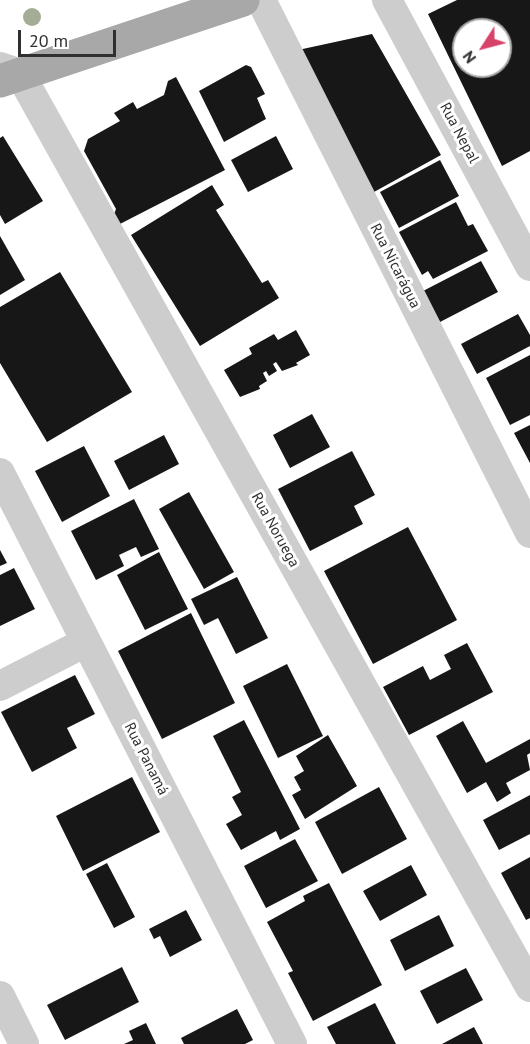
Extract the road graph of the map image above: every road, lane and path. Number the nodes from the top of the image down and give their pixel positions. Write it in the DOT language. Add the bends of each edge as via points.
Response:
graph roads {
  1 [pos="243,0"];
  2 [pos="261,0"];
  3 [pos="387,0"];
  4 [pos="6,74"];
  5 [pos="530,266"];
  6 [pos="0,473"];
  7 [pos="530,533"];
  8 [pos="86,642"];
  9 [pos="0,686"];
  10 [pos="530,987"];
  11 [pos="0,996"];
  12 [pos="24,1044"];
  13 [pos="292,1044"];
  1 -- 4 [label="main road"];
  2 -- 7 [label="street, Rua Nicarágua"];
  3 -- 5 [label="street, Rua Nepal"];
  4 -- 10 [label="street, Rua Noruega"];
  6 -- 8 [label="street, Rua Panamá"];
  8 -- 9 [label="street"];
  8 -- 13 [label="street, Rua Panamá"];
  11 -- 12 [label="street"];
}
